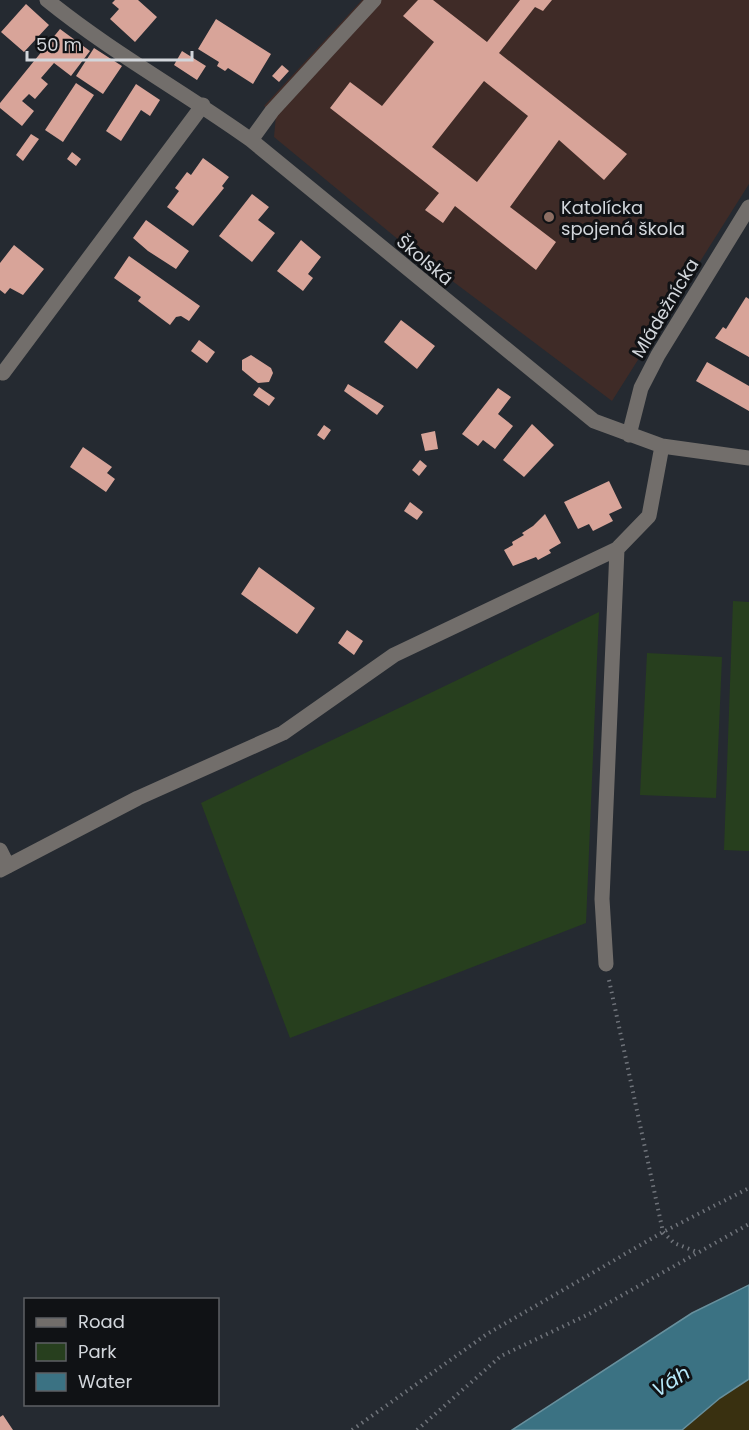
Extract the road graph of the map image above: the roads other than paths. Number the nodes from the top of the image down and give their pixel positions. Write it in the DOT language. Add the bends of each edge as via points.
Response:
graph roads {
  1 [pos="47,0"];
  2 [pos="374,0"];
  3 [pos="203,105"];
  4 [pos="251,140"];
  5 [pos="749,207"];
  6 [pos="3,373"];
  7 [pos="629,435"];
  8 [pos="662,446"];
  9 [pos="749,458"];
  10 [pos="617,549"];
  11 [pos="0,850"];
  12 [pos="4,868"];
  13 [pos="606,964"];
  1 -- 3 [label="street, Školská"];
  2 -- 4 [label="street" via="272,111"];
  3 -- 4 [label="street, Školská"];
  3 -- 6 [label="street"];
  4 -- 7 [label="street, Školská" via="594,422"];
  5 -- 7 [label="street, Mládežnícka" via="658,355 641,388"];
  7 -- 8 [label="street, Školská"];
  8 -- 9 [label="street, Školská"];
  8 -- 10 [label="street" via="649,516"];
  10 -- 12 [label="street" via="394,655 284,734 138,798"];
  10 -- 13 [label="street" via="602,899"];
  11 -- 12 [label="street"];
}
